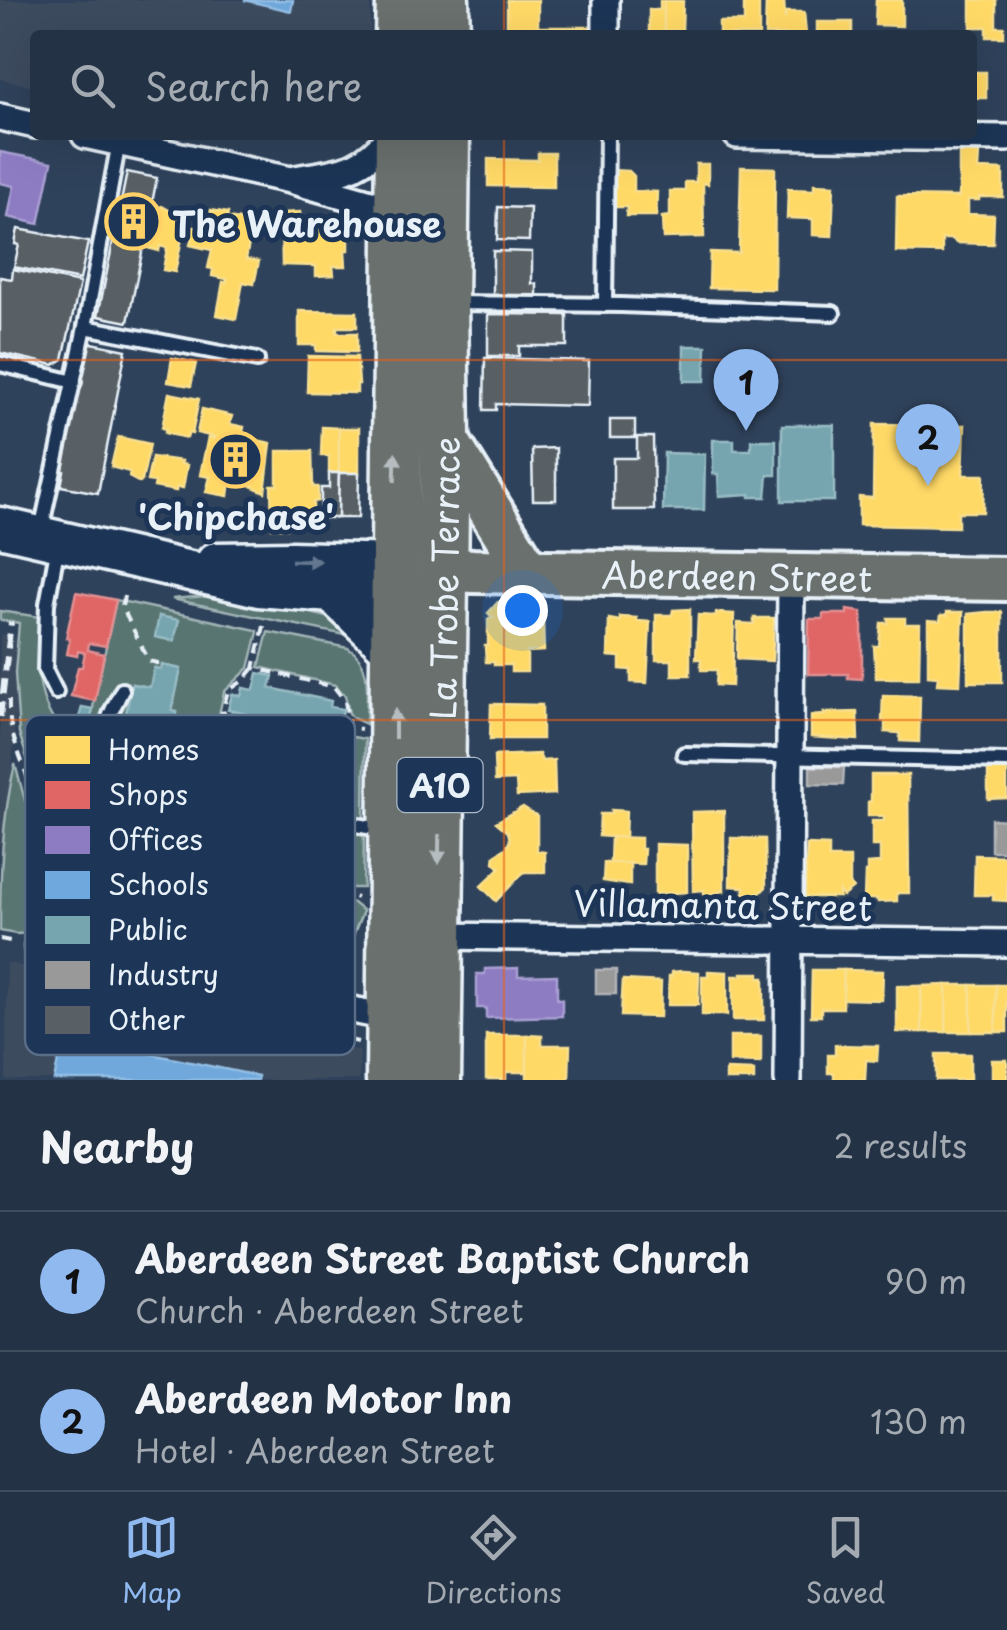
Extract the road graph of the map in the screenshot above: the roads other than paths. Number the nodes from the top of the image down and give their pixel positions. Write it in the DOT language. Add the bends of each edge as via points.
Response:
graph roads {
  1 [pos="401,0"];
  2 [pos="444,0"];
  3 [pos="606,0"];
  4 [pos="400,30"];
  5 [pos="444,30"];
  6 [pos="606,30"];
  7 [pos="0,118"];
  8 [pos="30,124"];
  9 [pos="977,138"];
  10 [pos="1007,138"];
  11 [pos="109,140"];
  12 [pos="386,140"];
  13 [pos="400,140"];
  14 [pos="445,140"];
  15 [pos="607,140"];
  16 [pos="119,142"];
  17 [pos="290,180"];
  18 [pos="399,211"];
  19 [pos="443,304"];
  20 [pos="605,306"];
  21 [pos="833,313"];
  22 [pos="85,327"];
  23 [pos="256,360"];
  24 [pos="0,364"];
  25 [pos="74,382"];
  26 [pos="446,436"];
  27 [pos="0,528"];
  28 [pos="49,540"];
  29 [pos="174,566"];
  30 [pos="528,571"];
  31 [pos="450,572"];
  32 [pos="395,575"];
  33 [pos="790,575"];
  34 [pos="1007,578"];
  35 [pos="332,593"];
  36 [pos="395,653"];
  37 [pos="122,690"];
  38 [pos="56,692"];
  39 [pos="110,715"];
  40 [pos="684,754"];
  41 [pos="790,756"];
  42 [pos="1007,760"];
  43 [pos="355,824"];
  44 [pos="394,832"];
  45 [pos="438,936"];
  46 [pos="789,940"];
  47 [pos="1007,943"];
  48 [pos="355,1011"];
  49 [pos="392,1018"];
  50 [pos="391,1080"];
  51 [pos="436,1080"];
  52 [pos="788,1080"];
  1 -- 4 [label="highway"];
  2 -- 5 [label="highway"];
  3 -- 6 [label="street"];
  7 -- 8 [label="street"];
  9 -- 10 [label="street"];
  11 -- 16 [label="street"];
  12 -- 17 [label="street" via="355,168"];
  13 -- 18 [label="highway, La Trobe Terrace / A10"];
  14 -- 19 [label="highway, La Trobe Terrace / A10"];
  15 -- 20 [label="lane"];
  16 -- 17 [label="street"];
  16 -- 22 [label="lane"];
  17 -- 18 [label="street"];
  32 -- 18 [label="highway, La Trobe Terrace / A10, one-way"];
  19 -- 20 [label="lane"];
  19 -- 26 [label="highway, La Trobe Terrace / A10"];
  20 -- 21 [label="lane"];
  22 -- 23 [label="lane"];
  22 -- 25 [label="lane"];
  24 -- 25 [label="lane"];
  25 -- 28 [label="lane"];
  26 -- 30 [label="main road"];
  26 -- 31 [label="highway, La Trobe Terrace / A10"];
  27 -- 28 [label="main road"];
  28 -- 29 [label="main road"];
  28 -- 38 [label="lane" via="45,670"];
  29 -- 32 [label="main road, one-way" via="292,560"];
  29 -- 35 [label="main road" via="259,586"];
  30 -- 31 [label="main road, Aberdeen Street"];
  30 -- 33 [label="main road, Aberdeen Street"];
  31 -- 32 [label="highway"];
  31 -- 45 [label="highway, La Trobe Terrace / A10, one-way"];
  32 -- 35 [label="main road"];
  32 -- 36 [label="highway, La Trobe Terrace / A10"];
  33 -- 34 [label="main road, Aberdeen Street"];
  33 -- 41 [label="street"];
  35 -- 36 [label="main road"];
  44 -- 36 [label="highway, La Trobe Terrace / A10, one-way"];
  37 -- 39 [label="lane"];
  40 -- 41 [label="lane"];
  41 -- 42 [label="lane"];
  41 -- 46 [label="street"];
  43 -- 44 [label="lane"];
  44 -- 49 [label="highway, La Trobe Terrace / A10"];
  45 -- 46 [label="street, Villamanta Street"];
  45 -- 51 [label="highway, La Trobe Terrace / A10"];
  46 -- 47 [label="street, Villamanta Street"];
  46 -- 52 [label="street"];
  48 -- 49 [label="street"];
  49 -- 50 [label="highway, La Trobe Terrace / A10"];
}
